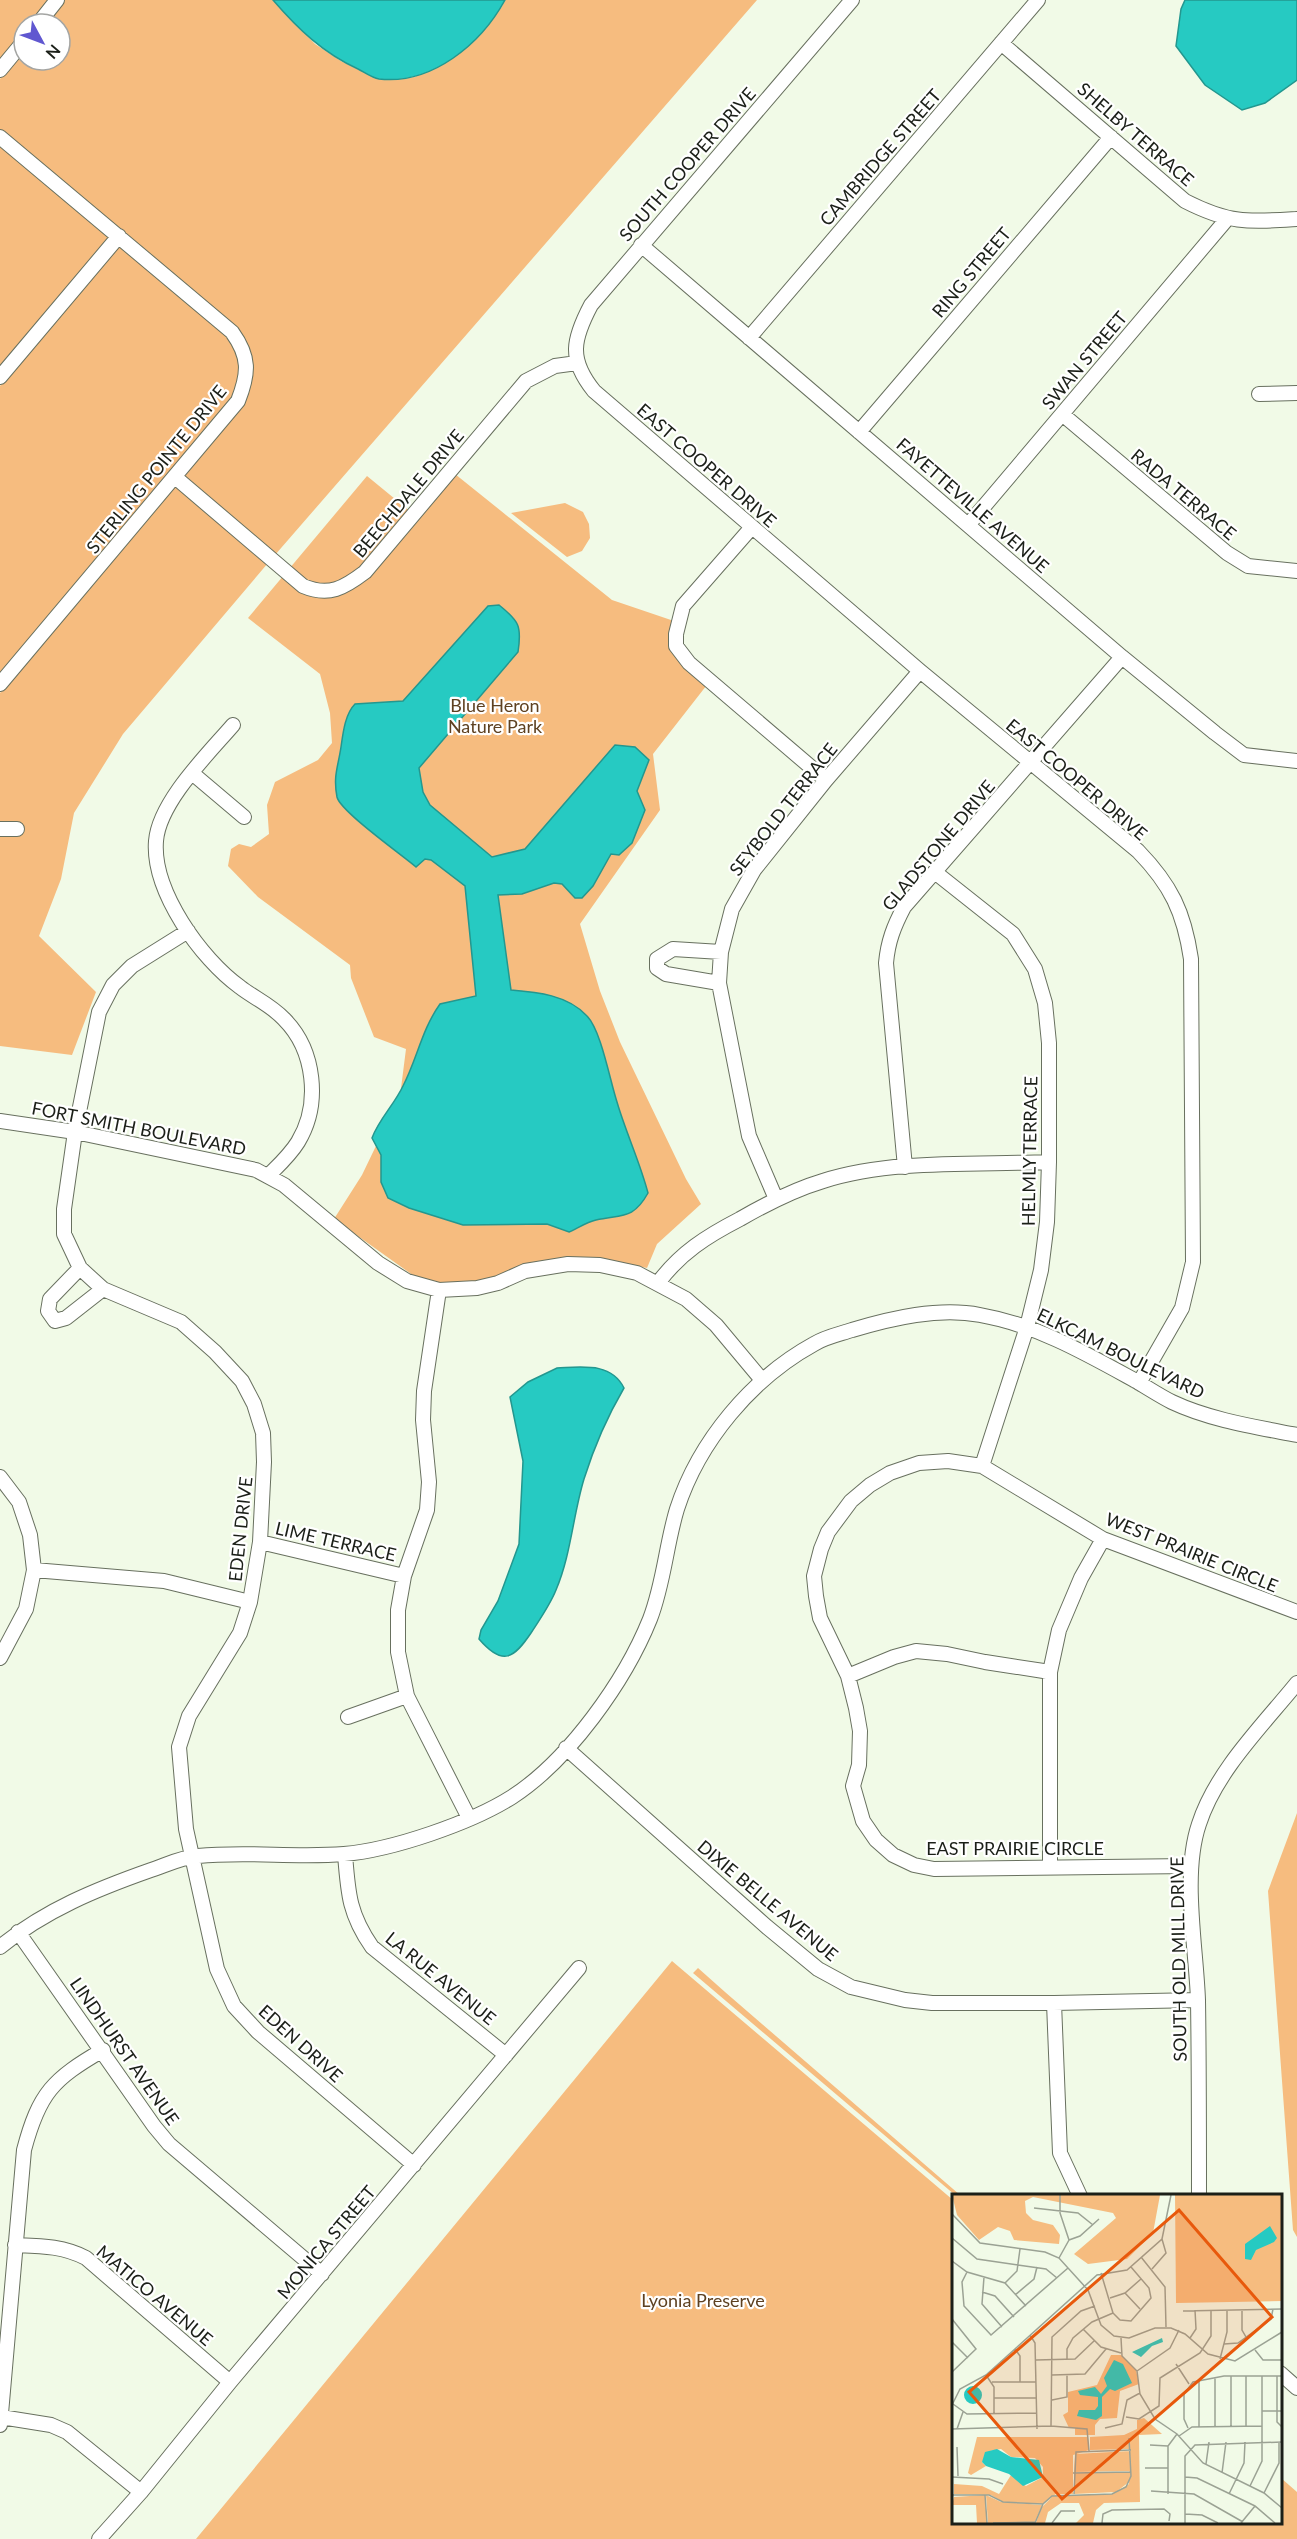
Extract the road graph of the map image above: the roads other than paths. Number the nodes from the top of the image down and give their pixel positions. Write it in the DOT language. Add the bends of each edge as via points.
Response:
graph roads {
  1 [pos="57,0"];
  2 [pos="852,0"];
  3 [pos="1038,0"];
  4 [pos="48,12"];
  5 [pos="1001,43"];
  6 [pos="12,55"];
  7 [pos="0,70"];
  8 [pos="1111,136"];
  9 [pos="0,137"];
  10 [pos="1227,219"];
  11 [pos="1297,219"];
  12 [pos="119,236"];
  13 [pos="641,245"];
  14 [pos="749,338"];
  15 [pos="577,363"];
  16 [pos="0,377"];
  17 [pos="1297,393"];
  18 [pos="1259,394"];
  19 [pos="1062,414"];
  20 [pos="859,432"];
  21 [pos="175,477"];
  22 [pos="969,524"];
  23 [pos="752,527"];
  24 [pos="1297,571"];
  25 [pos="1122,657"];
  26 [pos="920,671"];
  27 [pos="0,684"];
  28 [pos="233,725"];
  29 [pos="1297,761"];
  30 [pos="1030,764"];
  31 [pos="192,773"];
  32 [pos="826,780"];
  33 [pos="244,817"];
  34 [pos="0,829"];
  35 [pos="17,829"];
  36 [pos="936,873"];
  37 [pos="188,931"];
  38 [pos="721,952"];
  39 [pos="719,983"];
  40 [pos="0,1121"];
  41 [pos="75,1132"];
  42 [pos="1050,1162"];
  43 [pos="905,1167"];
  44 [pos="268,1176"];
  45 [pos="776,1199"];
  46 [pos="80,1268"];
  47 [pos="658,1283"];
  48 [pos="103,1289"];
  49 [pos="438,1290"];
  50 [pos="1027,1327"];
  51 [pos="762,1380"];
  52 [pos="1139,1383"];
  53 [pos="1297,1435"];
  54 [pos="982,1466"];
  55 [pos="0,1477"];
  56 [pos="1103,1539"];
  57 [pos="260,1542"];
  58 [pos="34,1570"];
  59 [pos="404,1576"];
  60 [pos="250,1602"];
  61 [pos="1297,1612"];
  62 [pos="0,1658"];
  63 [pos="1050,1672"];
  64 [pos="848,1676"];
  65 [pos="1297,1683"];
  66 [pos="407,1696"];
  67 [pos="348,1717"];
  68 [pos="566,1748"];
  69 [pos="469,1818"];
  70 [pos="345,1854"];
  71 [pos="193,1856"];
  72 [pos="1191,1866"];
  73 [pos="1050,1868"];
  74 [pos="18,1932"];
  75 [pos="0,1947"];
  76 [pos="579,1968"];
  77 [pos="1198,2000"];
  78 [pos="1054,2003"];
  79 [pos="103,2050"];
  80 [pos="506,2055"];
  81 [pos="414,2165"];
  82 [pos="1079,2194"];
  83 [pos="1199,2194"];
  84 [pos="15,2245"];
  85 [pos="322,2274"];
  86 [pos="1282,2374"];
  87 [pos="230,2382"];
  88 [pos="1297,2388"];
  89 [pos="1,2417"];
  90 [pos="0,2425"];
  91 [pos="141,2492"];
  92 [pos="99,2539"];
  1 -- 4 [label="street"];
  2 -- 13 [label="street, SOUTH COOPER DRIVE"];
  3 -- 5 [label="street, CAMBRIDGE STREET"];
  5 -- 8 [label="street, SHELBY TERRACE"];
  5 -- 14 [label="street, CAMBRIDGE STREET"];
  6 -- 7 [label="street"];
  8 -- 10 [label="street, SHELBY TERRACE" via="1185,201"];
  8 -- 20 [label="street, RING STREET"];
  9 -- 12 [label="street, STERLING POINTE DRIVE"];
  10 -- 11 [label="street, SHELBY TERRACE"];
  10 -- 19 [label="street, SWAN STREET"];
  12 -- 16 [label="street"];
  12 -- 21 [label="street, STERLING POINTE DRIVE" via="232,332 246,359 246,380 238,401"];
  13 -- 14 [label="street, FAYETTEVILLE AVENUE"];
  13 -- 15 [label="street, SOUTH COOPER DRIVE" via="591,305 575,346"];
  14 -- 20 [label="street, FAYETTEVILLE AVENUE"];
  15 -- 21 [label="street, BEECHDALE DRIVE" via="555,366 526,381 365,572 336,590 318,592 303,586"];
  15 -- 23 [label="street, EAST COOPER DRIVE" via="594,391"];
  17 -- 18 [label="street"];
  19 -- 22 [label="street, SWAN STREET"];
  19 -- 24 [label="street, RADA TERRACE" via="1227,553 1248,566"];
  20 -- 22 [label="street, FAYETTEVILLE AVENUE"];
  21 -- 27 [label="street, STERLING POINTE DRIVE"];
  22 -- 25 [label="street, FAYETTEVILLE AVENUE"];
  23 -- 26 [label="street, EAST COOPER DRIVE"];
  23 -- 32 [label="street" via="683,606 676,646 689,663"];
  25 -- 29 [label="street, FAYETTEVILLE AVENUE" via="1244,755"];
  25 -- 30 [label="street, GLADSTONE DRIVE"];
  26 -- 30 [label="street, EAST COOPER DRIVE"];
  26 -- 32 [label="street, SEYBOLD TERRACE"];
  28 -- 31 [label="street"];
  30 -- 36 [label="street, GLADSTONE DRIVE"];
  30 -- 52 [label="street, EAST COOPER DRIVE" via="1138,851 1158,872 1179,905 1187,930 1191,959 1193,1262 1182,1308"];
  31 -- 33 [label="street"];
  31 -- 37 [label="street" via="176,793 156,840 157,866"];
  32 -- 38 [label="street, SEYBOLD TERRACE" via="754,870 732,909"];
  34 -- 35 [label="street"];
  36 -- 42 [label="street, HELMLY TERRACE" via="1012,934 1035,969 1045,1003 1049,1043"];
  36 -- 43 [label="street, GLADSTONE DRIVE" via="904,907 893,927 886,963"];
  37 -- 41 [label="street, EDEN DRIVE" via="132,966 113,985 99,1012"];
  37 -- 44 [label="street" via="215,966 286,1020 302,1045 311,1073 310,1110 299,1140"];
  38 -- 39 [label="street, SEYBOLD TERRACE"];
  38 -- 39 [label="street" via="673,949 657,959 657,968 666,974"];
  39 -- 45 [label="street, SEYBOLD TERRACE" via="749,1136"];
  40 -- 41 [label="street, FORT SMITH BOULEVARD"];
  41 -- 44 [label="street, FORT SMITH BOULEVARD" via="231,1163"];
  41 -- 46 [label="street, EDEN DRIVE" via="64,1234"];
  42 -- 43 [label="street"];
  42 -- 50 [label="street, HELMLY TERRACE" via="1041,1270"];
  43 -- 45 [label="street" via="823,1180"];
  44 -- 49 [label="street, FORT SMITH BOULEVARD" via="378,1263 407,1281"];
  45 -- 47 [label="street" via="713,1233 674,1262"];
  46 -- 48 [label="street, EDEN DRIVE"];
  46 -- 48 [label="street" via="50,1299 48,1311 55,1321 66,1318"];
  47 -- 49 [label="street, FORT SMITH BOULEVARD" via="637,1273 600,1265 568,1264 525,1271 477,1288"];
  47 -- 51 [label="street, FORT SMITH BOULEVARD" via="686,1299 716,1325"];
  48 -- 57 [label="street, EDEN DRIVE" via="181,1322 242,1381 263,1433"];
  49 -- 59 [label="street" via="424,1391 427,1510"];
  50 -- 51 [label="street, ELKCAM BOULEVARD" via="977,1314 927,1313 816,1342"];
  50 -- 52 [label="street, ELKCAM BOULEVARD" via="1058,1339"];
  50 -- 54 [label="street, HELMLY TERRACE"];
  51 -- 68 [label="street, ELKCAM BOULEVARD" via="718,1430 691,1475 677,1510 662,1585 649,1620 600,1709"];
  52 -- 53 [label="street, ELKCAM BOULEVARD" via="1172,1402 1217,1418"];
  54 -- 56 [label="street, WEST PRAIRIE CIRCLE"];
  54 -- 64 [label="street, EAST PRAIRIE CIRCLE" via="948,1461 919,1463 890,1473 851,1501 828,1532 814,1576 816,1596 820,1618"];
  55 -- 58 [label="street" via="19,1502 30,1535"];
  56 -- 61 [label="street, WEST PRAIRIE CIRCLE"];
  56 -- 63 [label="street" via="1080,1578 1059,1630"];
  57 -- 59 [label="street, LIME TERRACE"];
  57 -- 60 [label="street, EDEN DRIVE"];
  58 -- 60 [label="street" via="164,1581"];
  58 -- 62 [label="street" via="26,1609"];
  59 -- 66 [label="street" via="398,1610 398,1652"];
  60 -- 71 [label="street, EDEN DRIVE" via="240,1633 189,1716 179,1747 186,1829"];
  63 -- 64 [label="street" via="916,1651"];
  63 -- 73 [label="street"];
  64 -- 73 [label="street, EAST PRAIRIE CIRCLE" via="860,1731 854,1797 876,1840 893,1855 934,1869"];
  65 -- 72 [label="street, SOUTH OLD MILL DRIVE" via="1209,1799 1198,1825"];
  66 -- 67 [label="street"];
  66 -- 69 [label="street"];
  68 -- 69 [label="street, ELKCAM BOULEVARD" via="510,1798"];
  68 -- 78 [label="street, DIXIE BELLE AVENUE" via="766,1927 818,1969 851,1987 932,2003"];
  69 -- 70 [label="street, ELKCAM BOULEVARD" via="406,1842"];
  70 -- 71 [label="street, ELKCAM BOULEVARD"];
  70 -- 80 [label="street, LA RUE AVENUE" via="348,1895 359,1928 372,1947"];
  71 -- 74 [label="street, ELKCAM BOULEVARD" via="65,1904"];
  71 -- 81 [label="street, EDEN DRIVE" via="218,1969 234,2006 258,2032"];
  72 -- 73 [label="street, EAST PRAIRIE CIRCLE"];
  72 -- 77 [label="street, SOUTH OLD MILL DRIVE"];
  74 -- 75 [label="street, ELKCAM BOULEVARD"];
  74 -- 79 [label="street, LINDHURST AVENUE"];
  76 -- 80 [label="street, MONICA STREET"];
  77 -- 78 [label="street, DIXIE BELLE AVENUE"];
  77 -- 83 [label="street, SOUTH OLD MILL DRIVE"];
  78 -- 82 [label="street" via="1060,2153"];
  79 -- 84 [label="street" via="70,2069 46,2094 33,2117 24,2150"];
  79 -- 85 [label="street, LINDHURST AVENUE" via="169,2144"];
  80 -- 81 [label="street, MONICA STREET"];
  81 -- 85 [label="street, MONICA STREET"];
  84 -- 87 [label="street, MATICO AVENUE" via="70,2249 86,2258"];
  84 -- 89 [label="street"];
  85 -- 87 [label="street, MONICA STREET"];
  86 -- 88 [label="street"];
  87 -- 91 [label="street, MONICA STREET"];
  89 -- 90 [label="street"];
  89 -- 91 [label="street" via="51,2425 68,2432"];
  91 -- 92 [label="street, MONICA STREET"];
}
